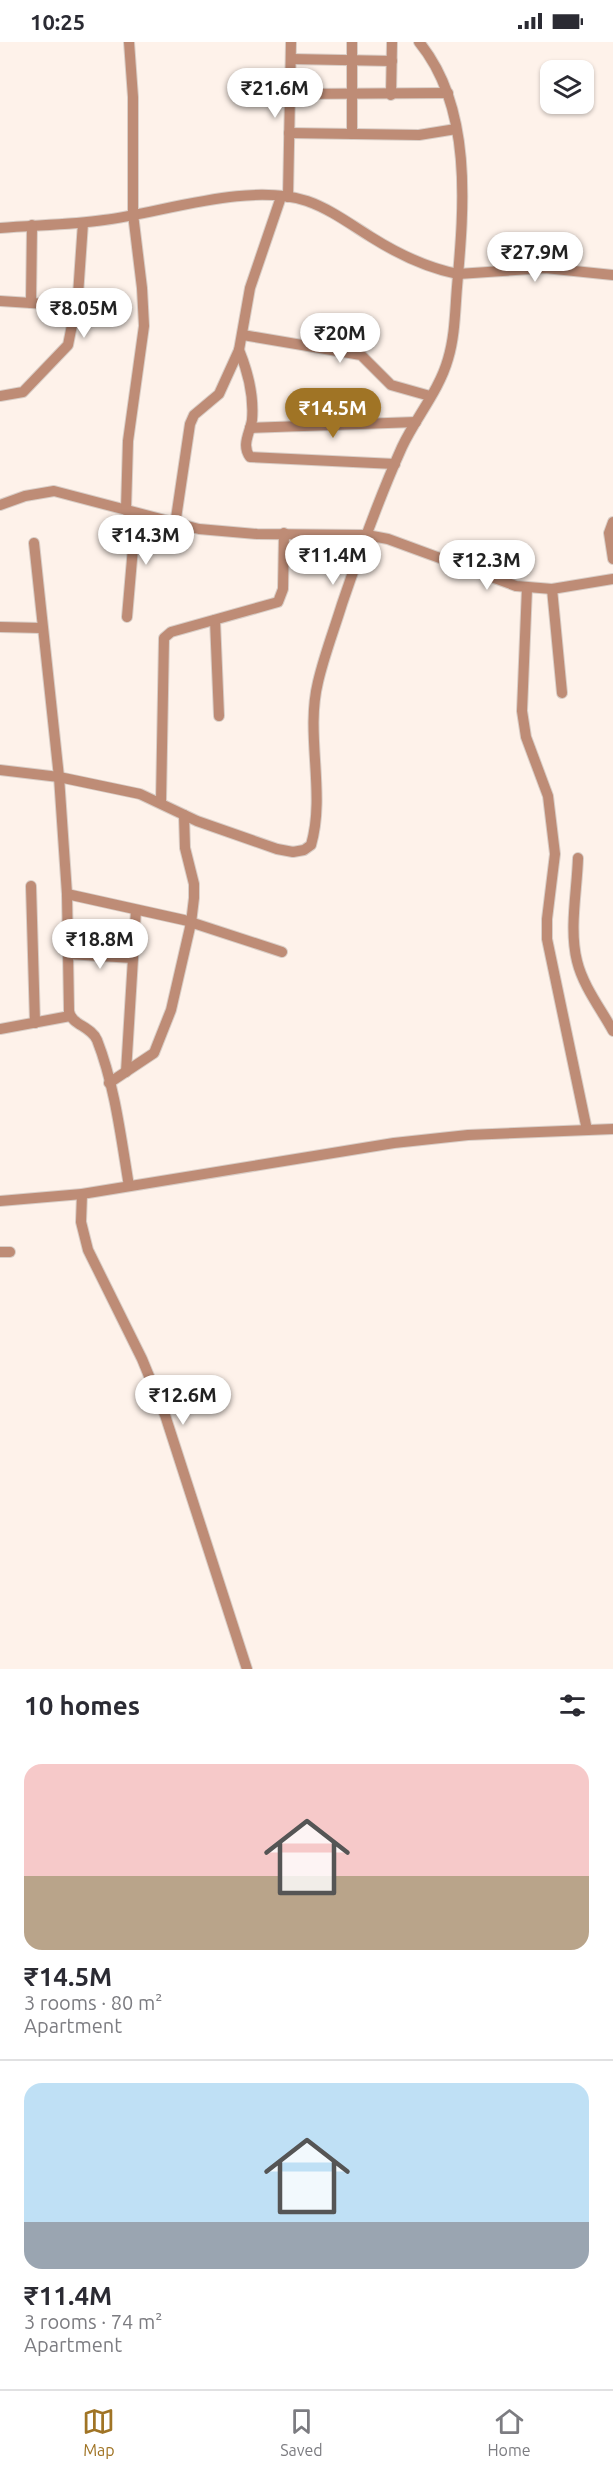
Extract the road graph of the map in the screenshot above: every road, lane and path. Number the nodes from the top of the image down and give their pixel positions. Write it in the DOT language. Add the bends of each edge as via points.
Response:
graph roads {
  1 [pos="129,42"];
  2 [pos="291,42"];
  3 [pos="352,42"];
  4 [pos="392,42"];
  5 [pos="419,42"];
  6 [pos="291,59"];
  7 [pos="352,61"];
  8 [pos="392,61"];
  9 [pos="448,93"];
  10 [pos="290,94"];
  11 [pos="352,95"];
  12 [pos="391,95"];
  13 [pos="456,129"];
  14 [pos="289,133"];
  15 [pos="352,134"];
  16 [pos="284,197"];
  17 [pos="133,214"];
  18 [pos="83,223"];
  19 [pos="32,225"];
  20 [pos="0,228"];
  21 [pos="458,274"];
  22 [pos="613,275"];
  23 [pos="0,302"];
  24 [pos="32,303"];
  25 [pos="77,306"];
  26 [pos="243,335"];
  27 [pos="239,350"];
  28 [pos="0,396"];
  29 [pos="430,396"];
  30 [pos="416,422"];
  31 [pos="250,428"];
  32 [pos="394,464"];
  33 [pos="0,505"];
  34 [pos="131,511"];
  35 [pos="613,522"];
  36 [pos="175,525"];
  37 [pos="284,533"];
  38 [pos="367,535"];
  39 [pos="34,543"];
  40 [pos="613,559"];
  41 [pos="613,579"];
  42 [pos="527,588"];
  43 [pos="552,589"];
  44 [pos="127,617"];
  45 [pos="215,620"];
  46 [pos="0,627"];
  47 [pos="41,628"];
  48 [pos="562,693"];
  49 [pos="219,716"];
  50 [pos="0,770"];
  51 [pos="59,777"];
  52 [pos="161,802"];
  53 [pos="184,815"];
  54 [pos="578,858"];
  55 [pos="31,886"];
  56 [pos="67,894"];
  57 [pos="136,910"];
  58 [pos="191,923"];
  59 [pos="282,952"];
  60 [pos="68,954"];
  61 [pos="134,958"];
  62 [pos="70,1016"];
  63 [pos="35,1023"];
  64 [pos="0,1029"];
  65 [pos="613,1031"];
  66 [pos="126,1072"];
  67 [pos="109,1083"];
  68 [pos="613,1129"];
  69 [pos="587,1130"];
  70 [pos="129,1186"];
  71 [pos="82,1194"];
  72 [pos="0,1201"];
  73 [pos="247,1669"];
  1 -- 17 [label="street"];
  2 -- 6 [label="street"];
  3 -- 7 [label="street"];
  4 -- 8 [label="street"];
  5 -- 9 [label="street"];
  6 -- 7 [label="street"];
  6 -- 10 [label="street"];
  7 -- 8 [label="street"];
  7 -- 11 [label="street"];
  8 -- 12 [label="street"];
  9 -- 12 [label="street"];
  9 -- 13 [label="street"];
  10 -- 11 [label="street"];
  10 -- 14 [label="street"];
  11 -- 12 [label="street"];
  11 -- 15 [label="street"];
  13 -- 15 [label="street" via="419,135"];
  13 -- 21 [label="street" via="462,190"];
  14 -- 15 [label="street"];
  14 -- 16 [label="street"];
  16 -- 17 [label="street" via="226,199"];
  16 -- 21 [label="street" via="333,213 406,256"];
  16 -- 26 [label="street" via="250,288"];
  17 -- 18 [label="street"];
  17 -- 34 [label="street" via="144,326 128,441"];
  18 -- 19 [label="street"];
  18 -- 25 [label="street"];
  19 -- 20 [label="street"];
  19 -- 24 [label="street"];
  21 -- 22 [label="street" via="545,268"];
  21 -- 29 [label="street" via="450,351 442,378"];
  23 -- 24 [label="street"];
  24 -- 25 [label="street"];
  25 -- 28 [label="street" via="63,352 23,392"];
  26 -- 27 [label="street"];
  26 -- 29 [label="street" via="361,355 391,385"];
  27 -- 31 [label="street" via="253,405"];
  27 -- 36 [label="street" via="219,394 194,415 190,424"];
  29 -- 30 [label="street"];
  30 -- 31 [label="street"];
  30 -- 32 [label="street"];
  31 -- 32 [label="street" via="247,453 255,458"];
  32 -- 38 [label="street"];
  33 -- 34 [label="street" via="54,491"];
  34 -- 36 [label="street"];
  34 -- 44 [label="street"];
  35 -- 40 [label="street" via="609,532"];
  36 -- 37 [label="street"];
  37 -- 38 [label="street"];
  37 -- 45 [label="street" via="282,597 278,602"];
  38 -- 42 [label="street" via="407,544"];
  38 -- 53 [label="street" via="317,684 311,845 293,852 277,849"];
  39 -- 47 [label="street"];
  41 -- 43 [label="street"];
  42 -- 43 [label="street"];
  42 -- 69 [label="street" via="522,711 526,737 543,777 554,838 555,867 547,939"];
  43 -- 48 [label="street"];
  45 -- 49 [label="street"];
  45 -- 52 [label="street" via="171,632 162,644"];
  46 -- 47 [label="street"];
  47 -- 51 [label="street"];
  50 -- 51 [label="street"];
  51 -- 52 [label="street"];
  51 -- 56 [label="street"];
  52 -- 53 [label="street"];
  53 -- 58 [label="street" via="185,848 194,884"];
  54 -- 65 [label="street" via="577,961"];
  55 -- 63 [label="street"];
  56 -- 57 [label="street"];
  56 -- 60 [label="street"];
  57 -- 58 [label="street"];
  57 -- 61 [label="street"];
  58 -- 59 [label="street"];
  58 -- 66 [label="street" via="160,1044 147,1060"];
  60 -- 61 [label="street"];
  60 -- 62 [label="street"];
  61 -- 66 [label="street"];
  62 -- 63 [label="street"];
  62 -- 67 [label="street" via="94,1035"];
  63 -- 64 [label="street"];
  66 -- 67 [label="street"];
  67 -- 70 [label="street"];
  68 -- 69 [label="street"];
  69 -- 70 [label="street" via="468,1135 394,1143"];
  70 -- 71 [label="street"];
  71 -- 72 [label="street"];
  71 -- 73 [label="street" via="81,1222 88,1250 165,1415"];
}
